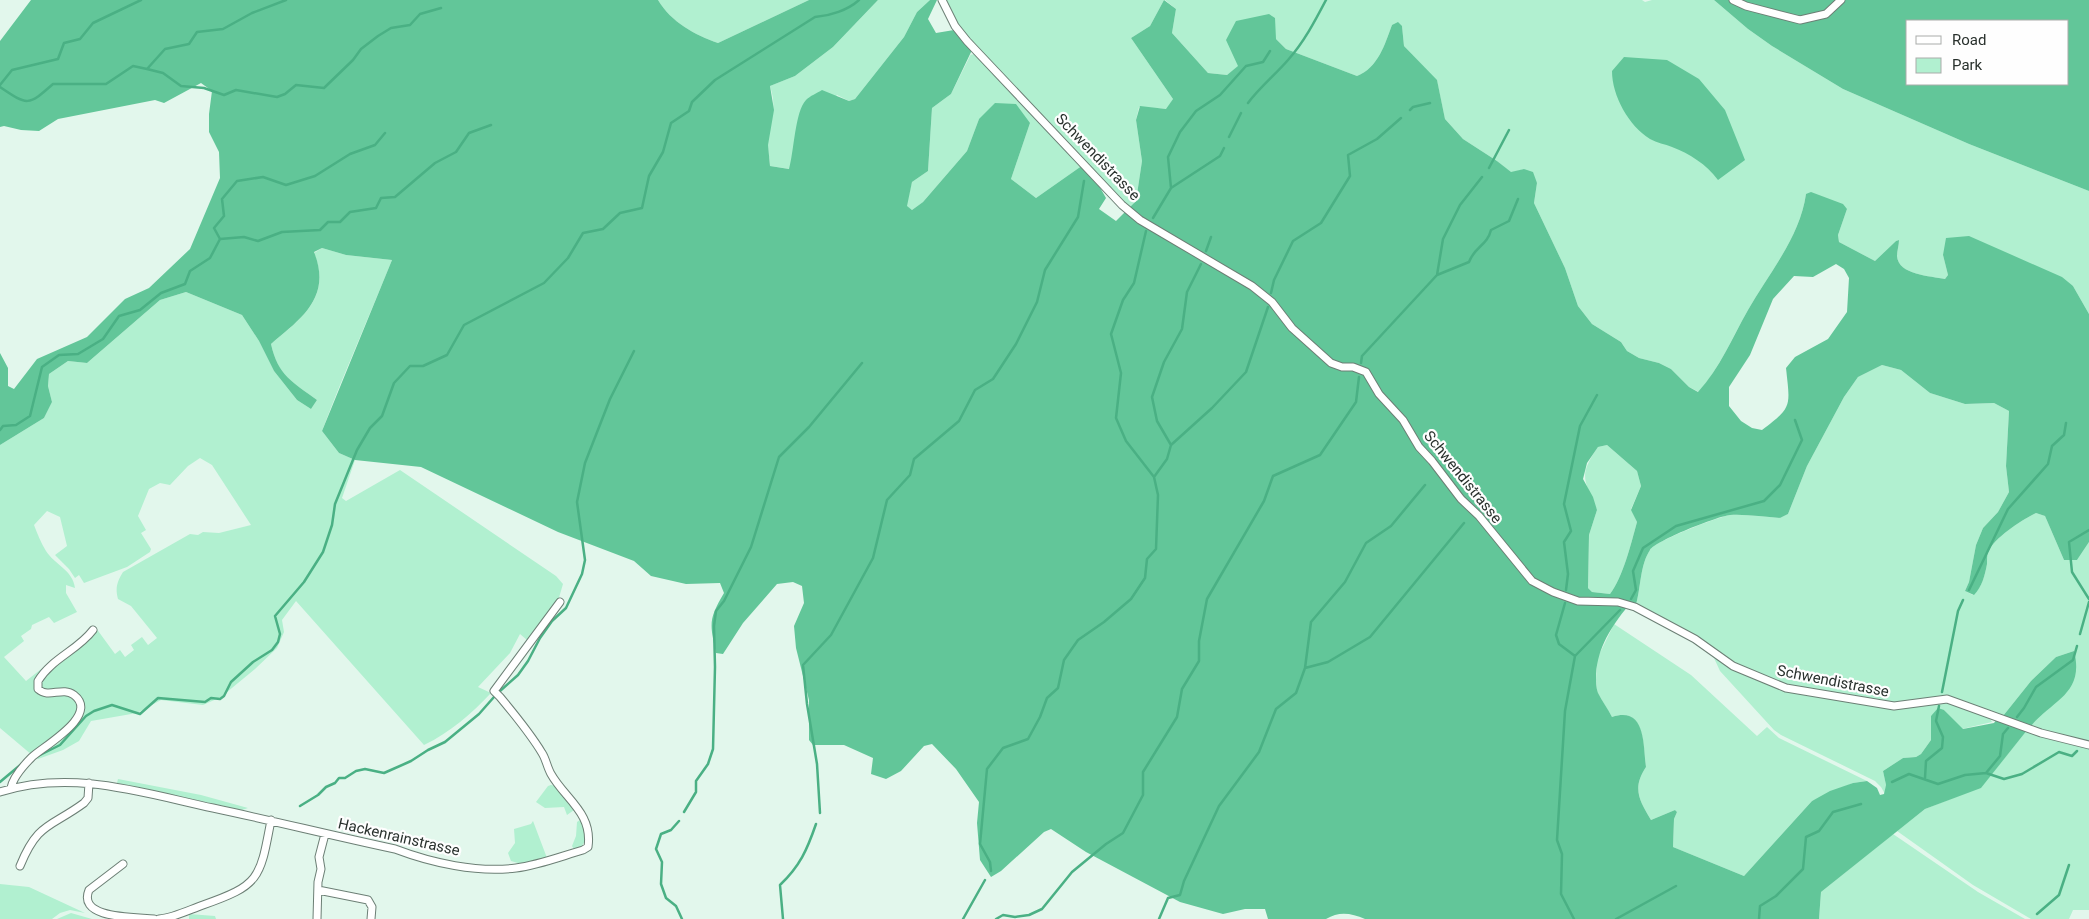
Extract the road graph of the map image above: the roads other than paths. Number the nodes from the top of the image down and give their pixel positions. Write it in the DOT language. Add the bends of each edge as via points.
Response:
graph roads {
  1 [pos="942,0"];
  2 [pos="1733,0"];
  3 [pos="1841,0"];
  4 [pos="560,602"];
  5 [pos="94,630"];
  6 [pos="2089,745"];
  7 [pos="89,783"];
  8 [pos="11,788"];
  9 [pos="0,792"];
  10 [pos="271,820"];
  11 [pos="325,834"];
  12 [pos="123,864"];
  13 [pos="20,866"];
  14 [pos="318,890"];
  15 [pos="154,919"];
  16 [pos="159,919"];
  17 [pos="317,919"];
  18 [pos="372,919"];
  1 -- 6 [label="street, Schwendistrasse" via="967,41 1122,205 1140,220 1252,286 1272,302 1292,328 1331,363 1366,372 1379,394 1403,420 1419,447 1532,581 1578,601 1618,602 1635,607 1695,639 1732,666 1786,688 1894,706 1947,699 2041,733"];
  2 -- 3 [label="street" via="1800,20 1826,14"];
  4 -- 11 [label="street, Hackenrainstrasse" via="494,691 534,740 551,775 576,804 586,823 588,847 517,868 497,869 420,859 395,849"];
  5 -- 8 [label="street" via="46,670 38,681 38,689 42,692 62,691 74,695 79,700 79,714 66,732 24,765"];
  7 -- 8 [label="street, Hackenrainstrasse"];
  7 -- 10 [label="street, Hackenrainstrasse" via="122,787"];
  7 -- 13 [label="street" via="88,798 84,803 40,831"];
  8 -- 9 [label="street, Hackenrainstrasse"];
  10 -- 11 [label="street, Hackenrainstrasse"];
  10 -- 16 [label="street" via="263,859 252,882 233,895"];
  11 -- 14 [label="street" via="319,857"];
  12 -- 15 [label="street" via="89,890 87,902 90,908 104,915"];
  14 -- 17 [label="street"];
  14 -- 18 [label="street" via="368,900"];
}
